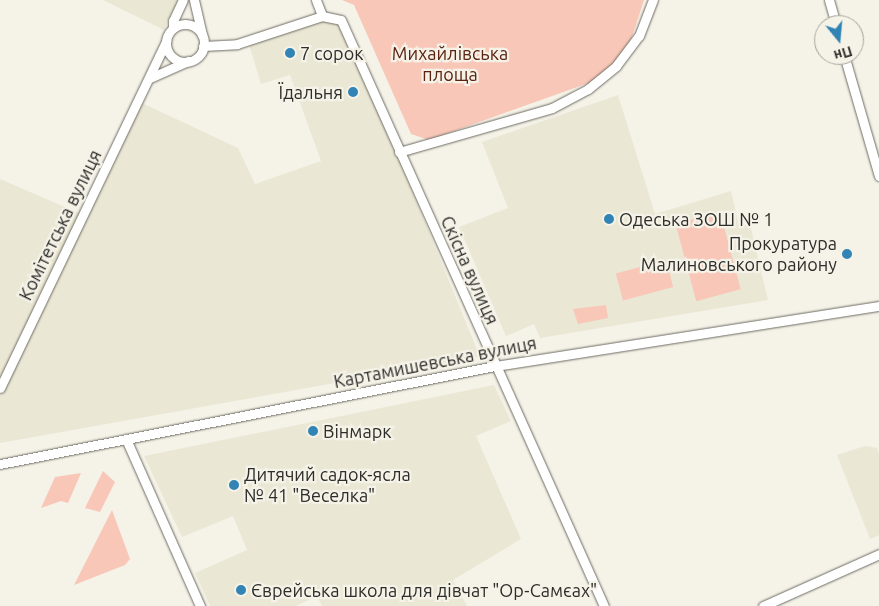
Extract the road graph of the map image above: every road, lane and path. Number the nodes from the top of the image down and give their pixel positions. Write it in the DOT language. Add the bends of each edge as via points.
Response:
graph roads {
  1 [pos="183,0"];
  2 [pos="194,0"];
  3 [pos="316,0"];
  4 [pos="653,0"];
  5 [pos="829,0"];
  6 [pos="833,15"];
  7 [pos="322,16"];
  8 [pos="173,28"];
  9 [pos="202,36"];
  10 [pos="166,41"];
  11 [pos="203,46"];
  12 [pos="188,62"];
  13 [pos="847,65"];
  14 [pos="150,78"];
  15 [pos="399,152"];
  16 [pos="879,176"];
  17 [pos="879,306"];
  18 [pos="496,366"];
  19 [pos="0,388"];
  20 [pos="126,439"];
  21 [pos="0,464"];
  22 [pos="879,554"];
  23 [pos="200,606"];
  24 [pos="604,606"];
  25 [pos="764,606"];
  1 -- 8 [label="street"];
  2 -- 9 [label="street"];
  3 -- 7 [label="street"];
  4 -- 15 [label="street" via="639,36 616,66 588,90 552,108"];
  5 -- 6 [label="street"];
  7 -- 11 [label="street" via="237,44"];
  7 -- 15 [label="street, Cкісна вулиця" via="341,20"];
  8 -- 9 [label="street" via="191,25"];
  8 -- 10 [label="street"];
  9 -- 11 [label="street"];
  10 -- 12 [label="street" via="170,55 178,61"];
  10 -- 14 [label="street, Комітетська вулиця"];
  11 -- 12 [label="street" via="198,56"];
  12 -- 14 [label="street"];
  13 -- 16 [label="street"];
  14 -- 19 [label="street, Комітетська вулиця"];
  15 -- 18 [label="street, Cкісна вулиця"];
  17 -- 18 [label="street, Картамишевська вулиця"];
  18 -- 20 [label="street, Картамишевська вулиця"];
  18 -- 24 [label="street, Cкісна вулиця"];
  20 -- 21 [label="street, Картамишевська вулиця"];
  20 -- 23 [label="street"];
  22 -- 25 [label="street"];
}
